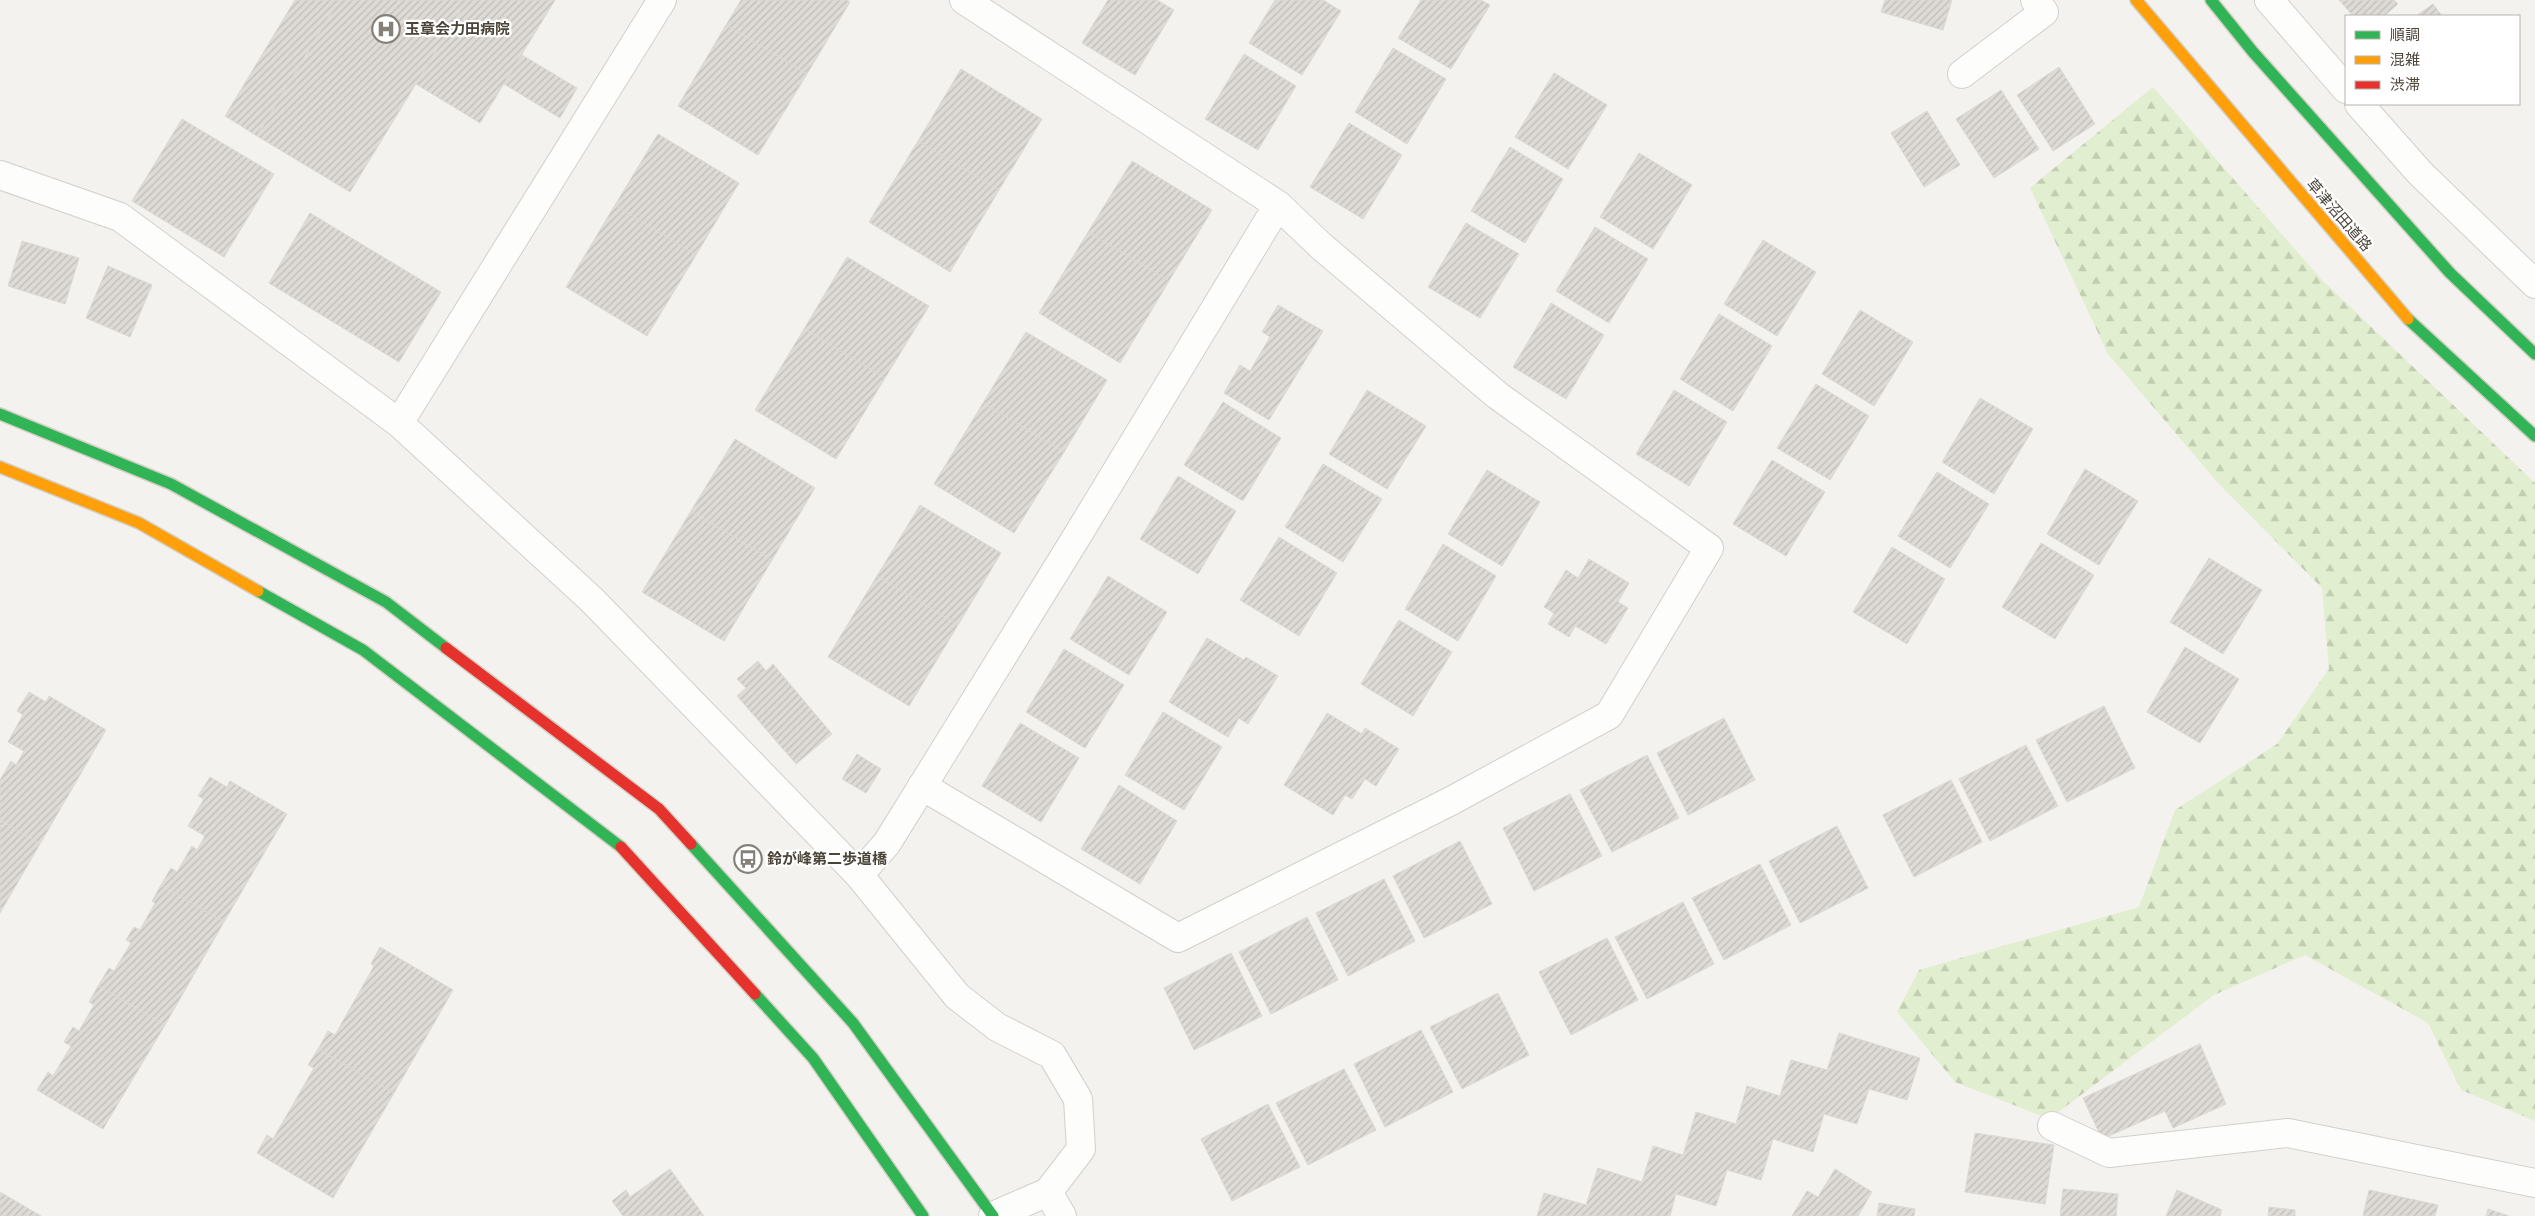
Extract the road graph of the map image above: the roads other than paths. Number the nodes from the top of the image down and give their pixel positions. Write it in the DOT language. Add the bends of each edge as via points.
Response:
graph roads {
  1 [pos="662,0"];
  2 [pos="964,0"];
  3 [pos="2035,0"];
  4 [pos="2136,0"];
  5 [pos="2211,0"];
  6 [pos="2269,0"];
  7 [pos="1962,74"];
  8 [pos="2345,88"];
  9 [pos="2360,105"];
  10 [pos="0,175"];
  11 [pos="1278,205"];
  12 [pos="2535,284"];
  13 [pos="2535,354"];
  14 [pos="0,414"];
  15 [pos="398,423"];
  16 [pos="2535,436"];
  17 [pos="0,467"];
  18 [pos="922,786"];
  19 [pos="859,874"];
  20 [pos="2052,1126"];
  21 [pos="2535,1183"];
  22 [pos="1048,1192"];
  23 [pos="923,1216"];
  24 [pos="993,1216"];
  25 [pos="1062,1216"];
  1 -- 15 [label="street"];
  2 -- 11 [label="street"];
  3 -- 7 [label="street" via="2044,12"];
  4 -- 16 [label="street, 草津沼田道路" via="2403,314"];
  5 -- 13 [label="street" via="2253,52 2450,273"];
  6 -- 8 [label="street"];
  9 -- 12 [label="street" via="2420,173"];
  10 -- 15 [label="street" via="120,217"];
  11 -- 18 [label="street"];
  11 -- 18 [label="street" via="1321,246 1497,395 1709,548 1609,715 1451,801 1178,938"];
  14 -- 24 [label="street" via="171,484 386,602 659,809 853,1023"];
  15 -- 19 [label="street" via="592,600"];
  17 -- 23 [label="street" via="139,523 363,650 625,850 813,1058"];
  18 -- 19 [label="street" via="887,843"];
  19 -- 22 [label="street" via="957,996 997,1026 1052,1055 1078,1099 1081,1148"];
  20 -- 21 [label="street" via="2109,1154 2288,1133"];
  22 -- 24 [label="street"];
  22 -- 25 [label="street"];
}
